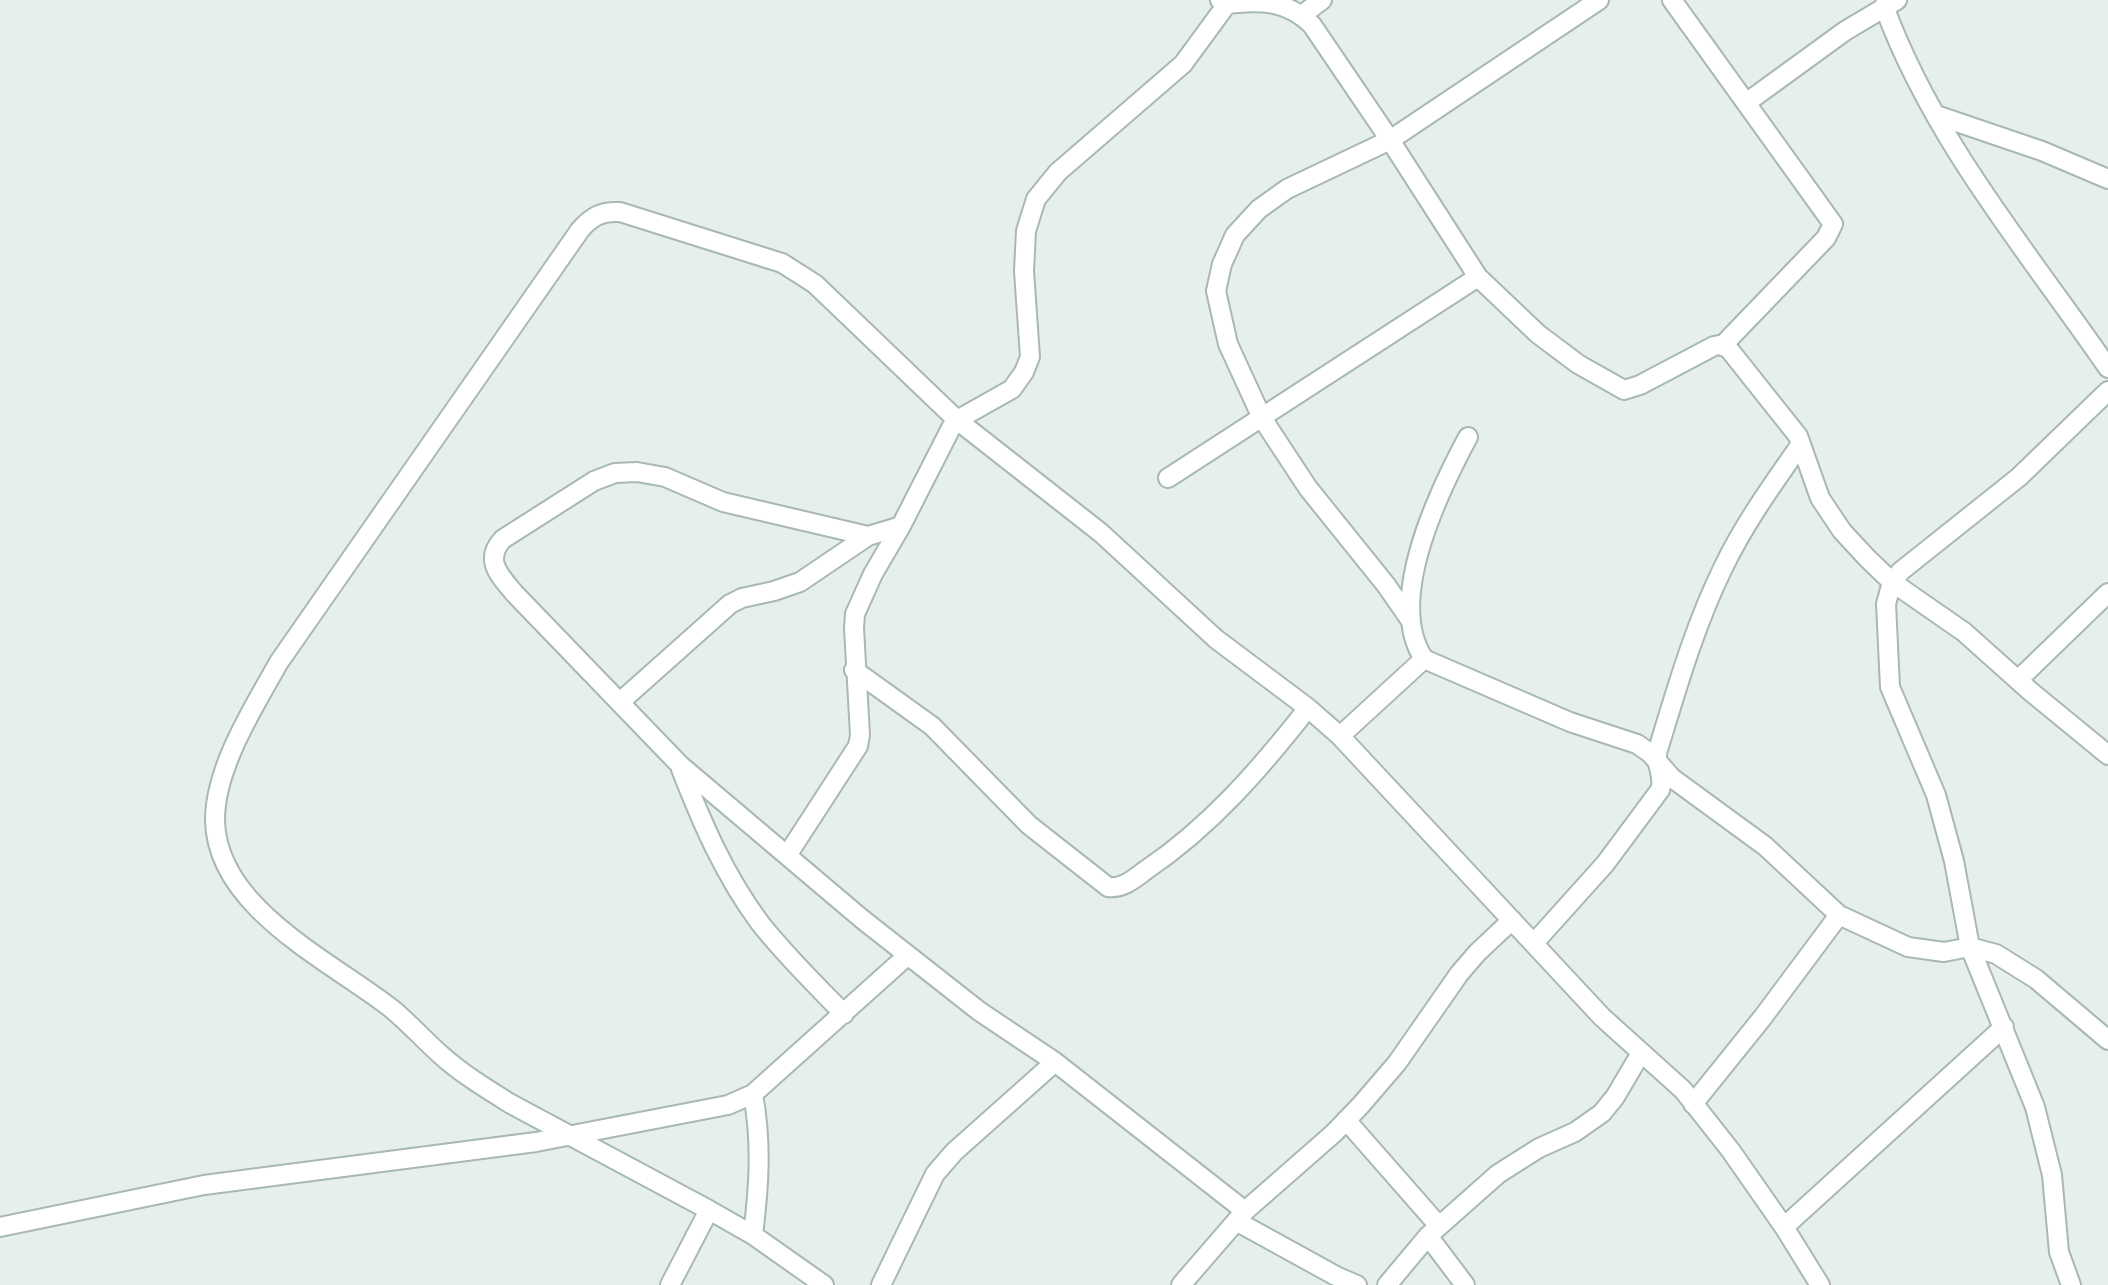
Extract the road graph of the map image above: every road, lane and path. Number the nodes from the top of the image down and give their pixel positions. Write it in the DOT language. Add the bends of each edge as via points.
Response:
graph roads {
  1 [pos="1322,0"];
  2 [pos="1599,0"];
  3 [pos="1672,0"];
  4 [pos="1223,2"];
  5 [pos="1890,3"];
  6 [pos="1302,15"];
  7 [pos="1746,103"];
  8 [pos="1936,115"];
  9 [pos="1390,140"];
  10 [pos="2108,179"];
  11 [pos="1478,277"];
  12 [pos="1723,345"];
  13 [pos="2108,368"];
  14 [pos="2108,391"];
  15 [pos="1262,418"];
  16 [pos="957,420"];
  17 [pos="1468,437"];
  18 [pos="1801,444"];
  19 [pos="1168,478"];
  20 [pos="901,526"];
  21 [pos="868,536"];
  22 [pos="1892,582"];
  23 [pos="2108,593"];
  24 [pos="1411,621"];
  25 [pos="1424,659"];
  26 [pos="854,670"];
  27 [pos="2018,680"];
  28 [pos="620,702"];
  29 [pos="1308,708"];
  30 [pos="1340,736"];
  31 [pos="2108,755"];
  32 [pos="1657,762"];
  33 [pos="680,765"];
  34 [pos="788,854"];
  35 [pos="1839,915"];
  36 [pos="1512,920"];
  37 [pos="1534,943"];
  38 [pos="1970,947"];
  39 [pos="908,955"];
  40 [pos="844,1014"];
  41 [pos="2004,1027"];
  42 [pos="2108,1040"];
  43 [pos="1641,1053"];
  44 [pos="1055,1062"];
  45 [pos="753,1094"];
  46 [pos="1693,1104"];
  47 [pos="1346,1120"];
  48 [pos="572,1135"];
  49 [pos="709,1210"];
  50 [pos="1240,1216"];
  51 [pos="0,1227"];
  52 [pos="1784,1227"];
  53 [pos="1434,1231"];
  54 [pos="753,1235"];
  55 [pos="1813,1282"];
  56 [pos="670,1285"];
  57 [pos="824,1285"];
  58 [pos="881,1285"];
  59 [pos="1181,1285"];
  60 [pos="1357,1285"];
  61 [pos="1387,1285"];
  62 [pos="1465,1285"];
  63 [pos="2071,1285"];
  1 -- 6 [label="street"];
  2 -- 9 [label="street"];
  3 -- 7 [label="street"];
  4 -- 6 [label="street" via="1268,1"];
  4 -- 16 [label="street" via="1183,64 1058,172 1036,199 1026,231 1024,271 1030,357 1012,389"];
  5 -- 7 [label="street"];
  5 -- 8 [label="street" via="1900,49"];
  6 -- 9 [label="street"];
  7 -- 12 [label="street" via="1833,224 1826,238"];
  8 -- 10 [label="street"];
  8 -- 13 [label="street"];
  9 -- 11 [label="street"];
  9 -- 15 [label="street" via="1287,189 1235,235 1216,291 1228,344"];
  11 -- 12 [label="street" via="1548,342 1624,390"];
  11 -- 15 [label="street"];
  12 -- 18 [label="street"];
  14 -- 22 [label="street" via="2019,477"];
  15 -- 19 [label="street"];
  15 -- 24 [label="street" via="1308,488"];
  16 -- 20 [label="street"];
  16 -- 29 [label="street" via="1101,533 1216,639"];
  16 -- 48 [label="street" via="815,284 782,263 620,212 596,215 580,230 333,584 256,704 226,768 215,818 218,844 242,891 476,1082"];
  17 -- 24 [label="street" via="1429,517 1419,551"];
  18 -- 22 [label="street" via="1828,512"];
  18 -- 32 [label="street" via="1722,569 1676,690"];
  20 -- 21 [label="street"];
  20 -- 26 [label="street" via="855,614"];
  21 -- 28 [label="street" via="800,582 730,604"];
  21 -- 28 [label="street" via="723,502 665,477 637,472 594,481 503,539 492,555 497,573"];
  22 -- 27 [label="street" via="1964,632"];
  22 -- 38 [label="street" via="1886,604 1890,687 1936,795"];
  23 -- 27 [label="street"];
  24 -- 25 [label="street" via="1415,646"];
  25 -- 30 [label="street"];
  25 -- 32 [label="street" via="1570,722 1637,744"];
  26 -- 29 [label="street" via="926,721 1029,825 1103,885 1115,888 1222,809"];
  26 -- 34 [label="street" via="858,746"];
  27 -- 31 [label="street"];
  28 -- 33 [label="street"];
  29 -- 30 [label="street"];
  30 -- 36 [label="street"];
  32 -- 35 [label="street" via="1765,846"];
  32 -- 37 [label="street" via="1662,784 1655,798"];
  33 -- 34 [label="street"];
  33 -- 40 [label="street" via="710,839 748,906"];
  34 -- 39 [label="street"];
  35 -- 38 [label="street" via="1908,947 1944,952"];
  35 -- 46 [label="street"];
  36 -- 37 [label="street"];
  36 -- 47 [label="street" via="1459,974 1397,1063"];
  37 -- 43 [label="street"];
  38 -- 41 [label="street"];
  38 -- 42 [label="street" via="2013,962"];
  39 -- 40 [label="street"];
  39 -- 44 [label="street"];
  40 -- 45 [label="street"];
  41 -- 52 [label="street"];
  41 -- 63 [label="street" via="2044,1137 2059,1252"];
  43 -- 46 [label="street"];
  43 -- 53 [label="street" via="1602,1113 1519,1159"];
  44 -- 50 [label="street"];
  44 -- 58 [label="street" via="935,1174"];
  45 -- 48 [label="street" via="728,1105"];
  45 -- 54 [label="street" via="760,1144"];
  46 -- 52 [label="street"];
  47 -- 50 [label="street"];
  47 -- 53 [label="street"];
  48 -- 49 [label="street"];
  48 -- 51 [label="street" via="204,1185"];
  49 -- 54 [label="street"];
  49 -- 56 [label="street"];
  50 -- 59 [label="street"];
  50 -- 60 [label="street"];
  52 -- 55 [label="street"];
  53 -- 61 [label="street"];
  53 -- 62 [label="street"];
  54 -- 57 [label="street"];
}
